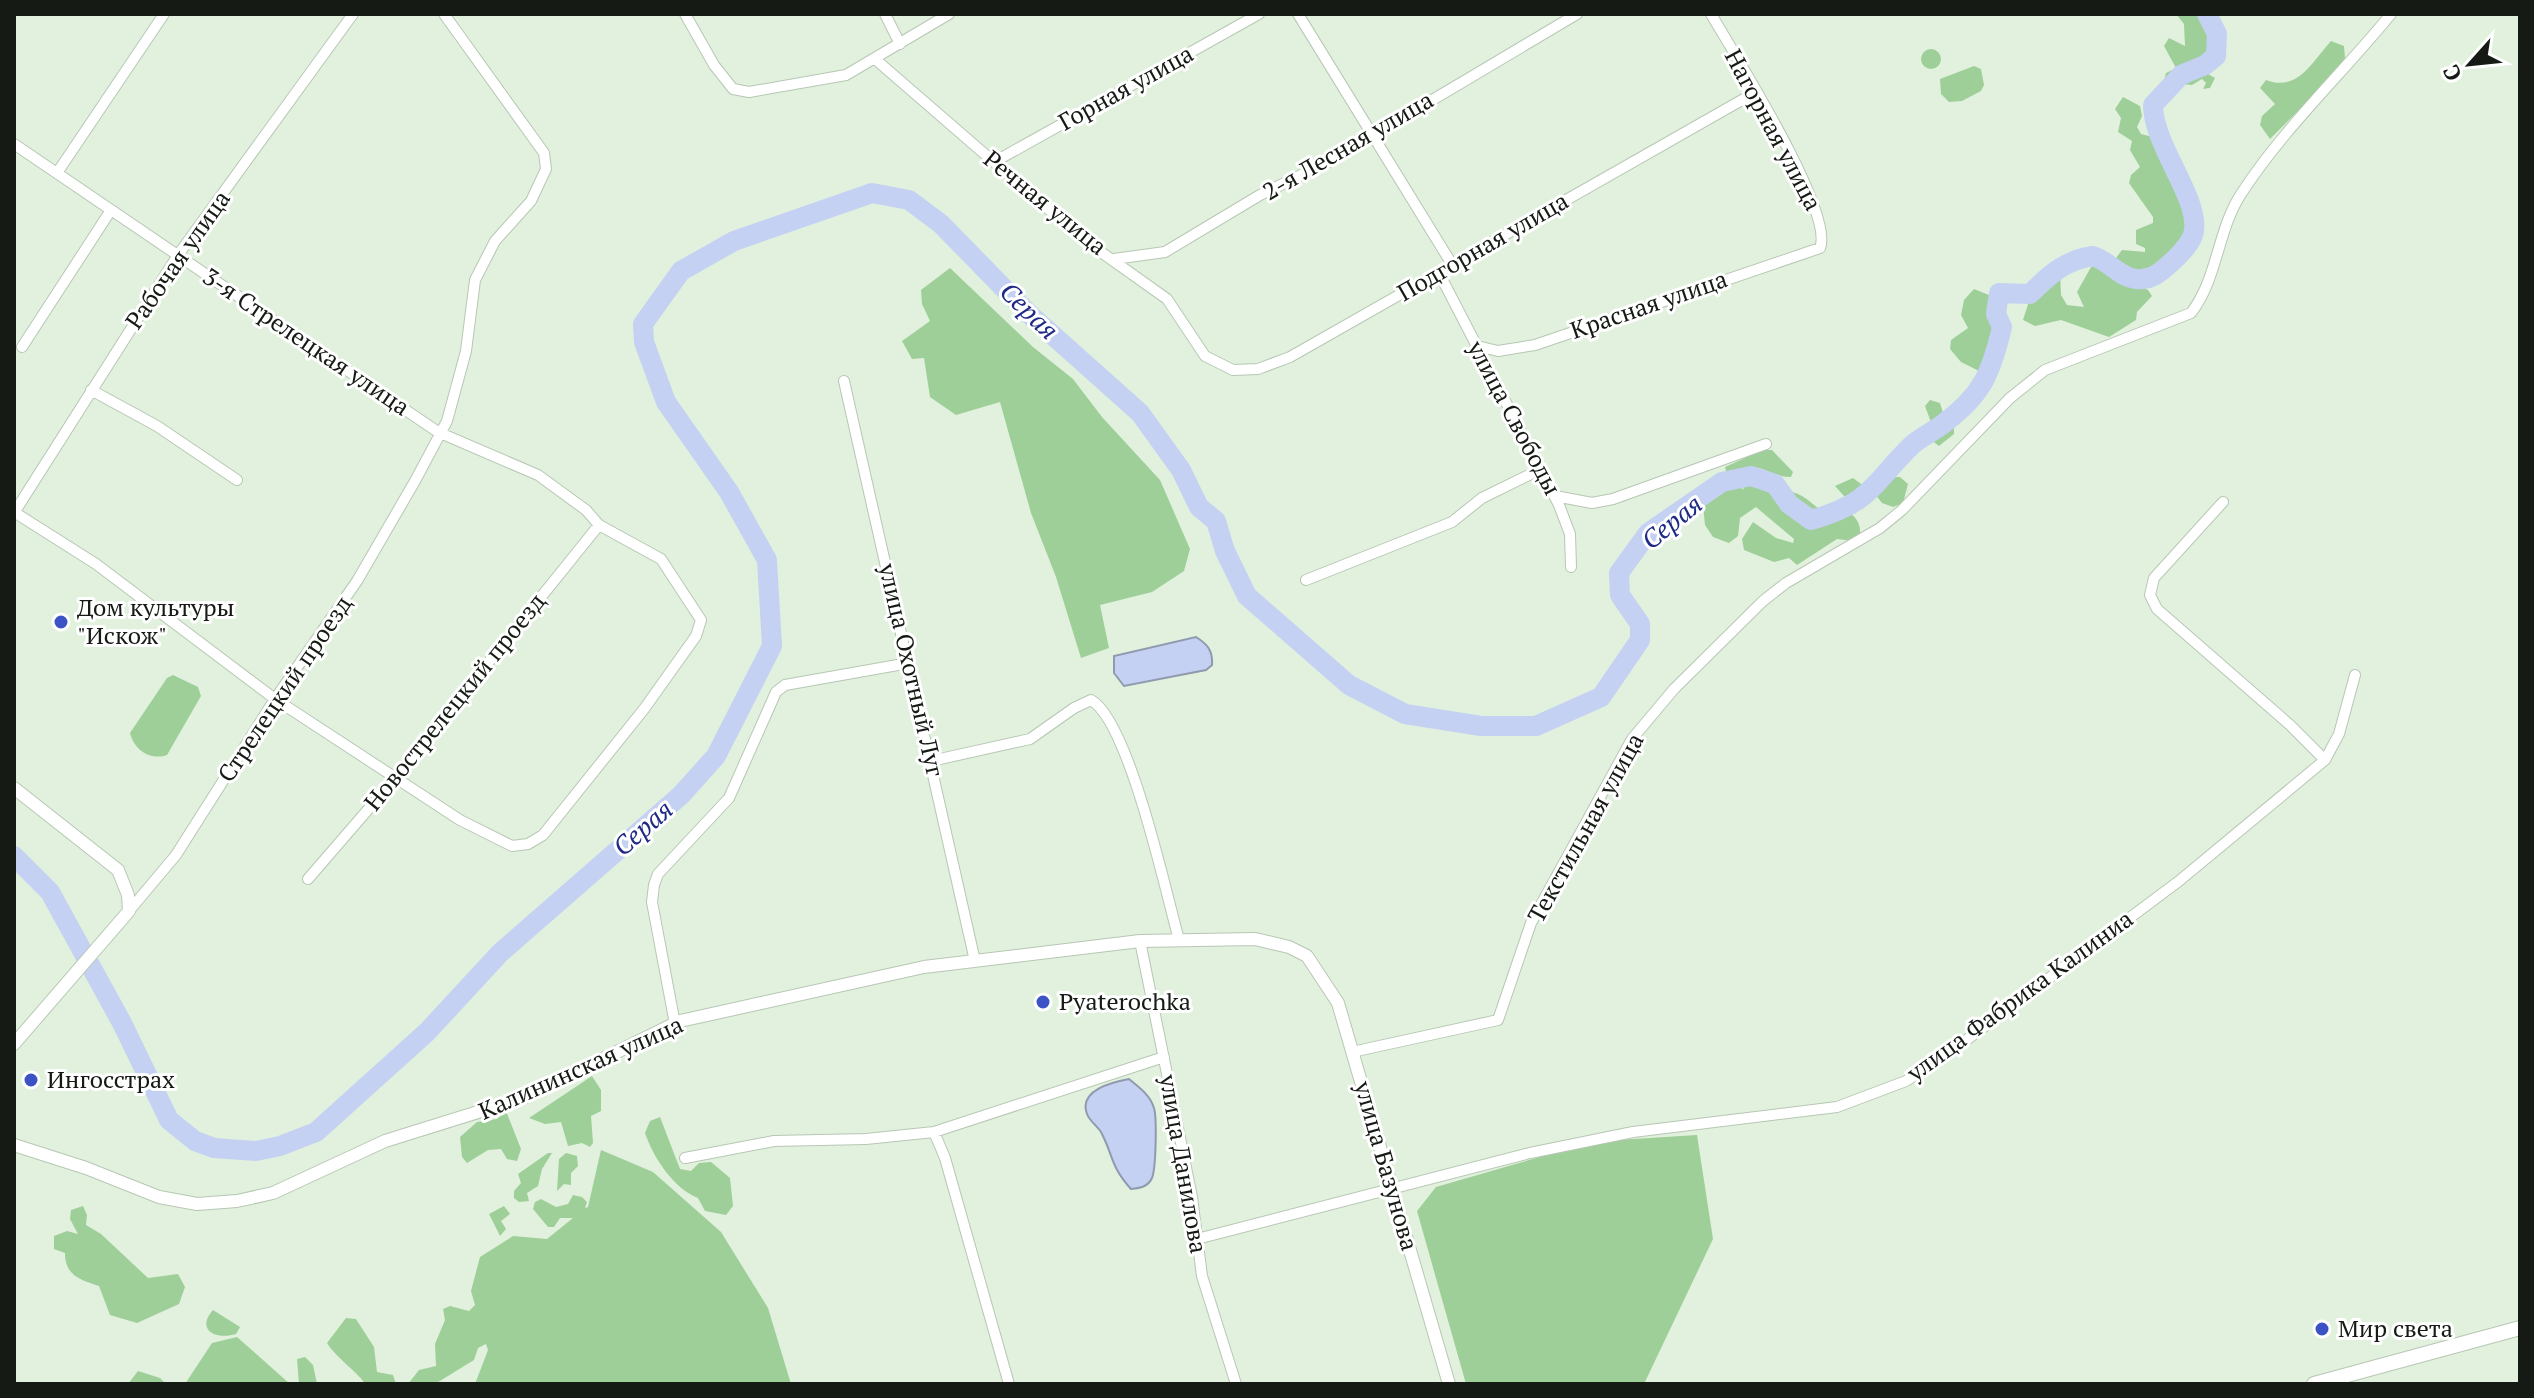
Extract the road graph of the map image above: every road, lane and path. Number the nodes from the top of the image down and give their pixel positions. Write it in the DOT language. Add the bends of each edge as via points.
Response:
graph roads {
  1 [pos="164,14"];
  2 [pos="353,14"];
  3 [pos="444,14"];
  4 [pos="685,14"];
  5 [pos="885,14"];
  6 [pos="949,14"];
  7 [pos="1259,14"];
  8 [pos="1298,14"];
  9 [pos="1577,14"];
  10 [pos="1711,14"];
  11 [pos="2391,14"];
  12 [pos="900,44"];
  13 [pos="875,59"];
  14 [pos="1756,92"];
  15 [pos="1374,133"];
  16 [pos="14,144"];
  17 [pos="994,162"];
  18 [pos="57,173"];
  19 [pos="111,210"];
  20 [pos="1820,248"];
  21 [pos="178,255"];
  22 [pos="1114,259"];
  23 [pos="1453,266"];
  24 [pos="1439,273"];
  25 [pos="1477,346"];
  26 [pos="22,347"];
  27 [pos="1205,356"];
  28 [pos="844,381"];
  29 [pos="91,390"];
  30 [pos="438,432"];
  31 [pos="1766,444"];
  32 [pos="1541,469"];
  33 [pos="237,480"];
  34 [pos="1555,496"];
  35 [pos="2223,502"];
  36 [pos="14,512"];
  37 [pos="599,525"];
  38 [pos="1571,567"];
  39 [pos="1306,580"];
  40 [pos="909,663"];
  41 [pos="2355,675"];
  42 [pos="275,699"];
  43 [pos="2325,760"];
  44 [pos="931,761"];
  45 [pos="397,776"];
  46 [pos="14,788"];
  47 [pos="308,879"];
  48 [pos="129,911"];
  49 [pos="1179,940"];
  50 [pos="1140,941"];
  51 [pos="1307,956"];
  52 [pos="975,961"];
  53 [pos="675,1024"];
  54 [pos="14,1044"];
  55 [pos="1352,1052"];
  56 [pos="1164,1057"];
  57 [pos="934,1132"];
  58 [pos="14,1145"];
  59 [pos="685,1158"];
  60 [pos="1392,1188"];
  61 [pos="1197,1239"];
  62 [pos="2520,1328"];
  63 [pos="1009,1384"];
  64 [pos="1236,1384"];
  65 [pos="1449,1384"];
  66 [pos="2314,1384"];
  1 -- 18 [label="street"];
  2 -- 21 [label="street, Рабочая улица"];
  3 -- 30 [label="street, Стрелецкий проезд" via="544,153 546,169 531,201 495,241 475,280 466,351 447,421"];
  4 -- 13 [label="street" via="733,89 749,92 821,81"];
  5 -- 12 [label="street"];
  6 -- 12 [label="street"];
  7 -- 17 [label="street, Горная улица"];
  8 -- 15 [label="street"];
  9 -- 15 [label="street, 2-я Лесная улица"];
  10 -- 14 [label="street, Нагорная улица"];
  11 -- 55 [label="street, Текстильная улица" via="2239,197 2205,292 2191,313 2045,370 2010,398 1902,510 1763,601 1674,689 1632,739 1531,923 1498,1020"];
  12 -- 13 [label="street"];
  13 -- 17 [label="street, Речная улица"];
  14 -- 20 [label="street, Нагорная улица" via="1823,227"];
  14 -- 23 [label="street, Подгорная улица"];
  15 -- 22 [label="street, 2-я Лесная улица" via="1165,252"];
  15 -- 23 [label="street"];
  16 -- 18 [label="street, 3-я Стрелецкая улица"];
  17 -- 22 [label="street, Речная улица" via="1084,240"];
  18 -- 19 [label="street, 3-я Стрелецкая улица"];
  19 -- 21 [label="street, 3-я Стрелецкая улица"];
  19 -- 26 [label="street"];
  20 -- 25 [label="street, Красная улица" via="1535,345 1498,351"];
  21 -- 29 [label="street, Рабочая улица"];
  21 -- 30 [label="street, 3-я Стрелецкая улица"];
  22 -- 27 [label="street, Речная улица" via="1167,299"];
  23 -- 24 [label="street, Подгорная улица"];
  24 -- 25 [label="street, улица Свободы"];
  24 -- 27 [label="street, Подгорная улица" via="1302,351 1258,369 1233,370"];
  25 -- 32 [label="street, улица Свободы"];
  28 -- 40 [label="street, улица Охотный Луг"];
  29 -- 33 [label="street"];
  29 -- 36 [label="street, Рабочая улица"];
  30 -- 37 [label="street, 3-я Стрелецкая улица" via="538,475"];
  30 -- 42 [label="street, Стрелецкий проезд" via="357,581"];
  31 -- 34 [label="street" via="1613,499 1592,503"];
  32 -- 34 [label="street, улица Свободы"];
  32 -- 39 [label="street" via="1482,498 1452,522"];
  34 -- 38 [label="street, улица Свободы" via="1570,534"];
  35 -- 43 [label="street" via="2154,578 2150,595 2157,609"];
  36 -- 42 [label="street" via="96,564"];
  37 -- 45 [label="street, Новострелецкий проезд"];
  37 -- 45 [label="street, 3-я Стрелецкая улица" via="661,559 701,620 696,636 644,709 543,835 512,846 460,820"];
  40 -- 44 [label="street, улица Охотный Луг"];
  40 -- 53 [label="street" via="785,685 769,705 729,798 658,874 652,902"];
  41 -- 43 [label="street, улица Фабрика Калиниа" via="2339,734"];
  42 -- 45 [label="street"];
  42 -- 48 [label="street, Стрелецкий проезд" via="176,855"];
  43 -- 60 [label="street, улица Фабрика Калиниа" via="2179,881 1906,1081 1837,1107 1633,1132"];
  44 -- 49 [label="street" via="1030,739 1074,708 1091,700 1099,705 1133,771"];
  44 -- 52 [label="street, улица Охотный Луг"];
  45 -- 47 [label="street, Новострелецкий проезд"];
  46 -- 48 [label="street" via="118,870"];
  48 -- 54 [label="street, Стрелецкий проезд"];
  49 -- 50 [label="street, Калининская улица"];
  49 -- 51 [label="street, Калининская улица" via="1255,939"];
  50 -- 52 [label="street, Калининская улица"];
  50 -- 56 [label="street, улица Данилова"];
  51 -- 55 [label="street, улица Базунова" via="1338,1003"];
  52 -- 53 [label="street, Калининская улица" via="924,967"];
  53 -- 58 [label="street, Калининская улица" via="523,1098 385,1141 273,1193 237,1201 197,1204 159,1197"];
  55 -- 60 [label="street, улица Базунова"];
  56 -- 57 [label="street"];
  56 -- 61 [label="street, улица Данилова"];
  57 -- 59 [label="street" via="774,1141"];
  57 -- 63 [label="street"];
  60 -- 61 [label="street, улица Фабрика Калиниа"];
  60 -- 65 [label="street, улица Базунова"];
  61 -- 64 [label="street, улица Данилова" via="1202,1276"];
  62 -- 66 [label="main road"];
}
